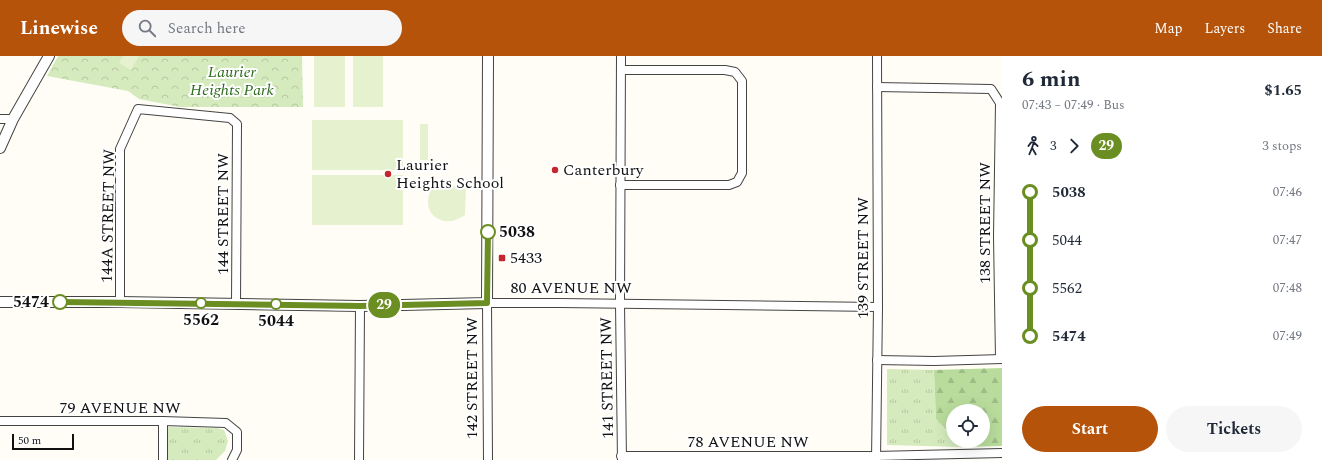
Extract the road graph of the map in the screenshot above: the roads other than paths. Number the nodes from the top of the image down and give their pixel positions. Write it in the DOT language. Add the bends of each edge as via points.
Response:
graph roads {
  1 [pos="49,56"];
  2 [pos="488,56"];
  3 [pos="621,56"];
  4 [pos="876,56"];
  5 [pos="621,70"];
  6 [pos="877,87"];
  7 [pos="138,109"];
  8 [pos="13,118"];
  9 [pos="0,119"];
  10 [pos="0,148"];
  11 [pos="620,184"];
  12 [pos="1000,236"];
  13 [pos="0,302"];
  14 [pos="120,302"];
  15 [pos="487,303"];
  16 [pos="236,304"];
  17 [pos="620,304"];
  18 [pos="360,306"];
  19 [pos="878,307"];
  20 [pos="1001,359"];
  21 [pos="877,360"];
  22 [pos="0,421"];
  23 [pos="163,421"];
  24 [pos="1000,455"];
  25 [pos="621,458"];
  26 [pos="747,458"];
  27 [pos="875,458"];
  28 [pos="163,460"];
  29 [pos="232,460"];
  30 [pos="359,460"];
  31 [pos="488,460"];
  1 -- 8 [label="street"];
  2 -- 15 [label="street, 142 STREET NW"];
  3 -- 5 [label="street, 141 STREET NW"];
  4 -- 6 [label="street, 139 STREET NW"];
  5 -- 11 [label="street, 141 STREET NW"];
  5 -- 11 [label="street" via="735,72 742,81 742,173 737,182 729,185"];
  6 -- 12 [label="street, 138 STREET NW" via="991,89 1000,103"];
  6 -- 19 [label="street, 139 STREET NW"];
  7 -- 14 [label="street, 144A STREET NW" via="120,149"];
  7 -- 16 [label="street, 144 STREET NW" via="230,118 237,124"];
  8 -- 9 [label="street"];
  8 -- 10 [label="street"];
  11 -- 17 [label="street, 141 STREET NW"];
  12 -- 20 [label="street, 138 STREET NW"];
  13 -- 14 [label="street, 80 AVENUE NW"];
  14 -- 16 [label="street, 80 AVENUE NW"];
  15 -- 17 [label="street, 80 AVENUE NW"];
  15 -- 18 [label="street, 80 AVENUE NW"];
  15 -- 31 [label="street, 142 STREET NW"];
  16 -- 18 [label="street, 80 AVENUE NW"];
  17 -- 19 [label="street, 80 AVENUE NW"];
  17 -- 25 [label="street, 141 STREET NW"];
  18 -- 30 [label="street"];
  19 -- 21 [label="street, 139 STREET NW"];
  20 -- 21 [label="street"];
  21 -- 27 [label="street, 139 STREET NW"];
  22 -- 23 [label="street, 79 AVENUE NW"];
  23 -- 28 [label="street"];
  23 -- 29 [label="street, 79 AVENUE NW" via="226,423 237,432 237,450"];
  24 -- 27 [label="street, 78 AVENUE NW"];
  25 -- 26 [label="street, 78 AVENUE NW"];
  26 -- 27 [label="street, 78 AVENUE NW"];
}
